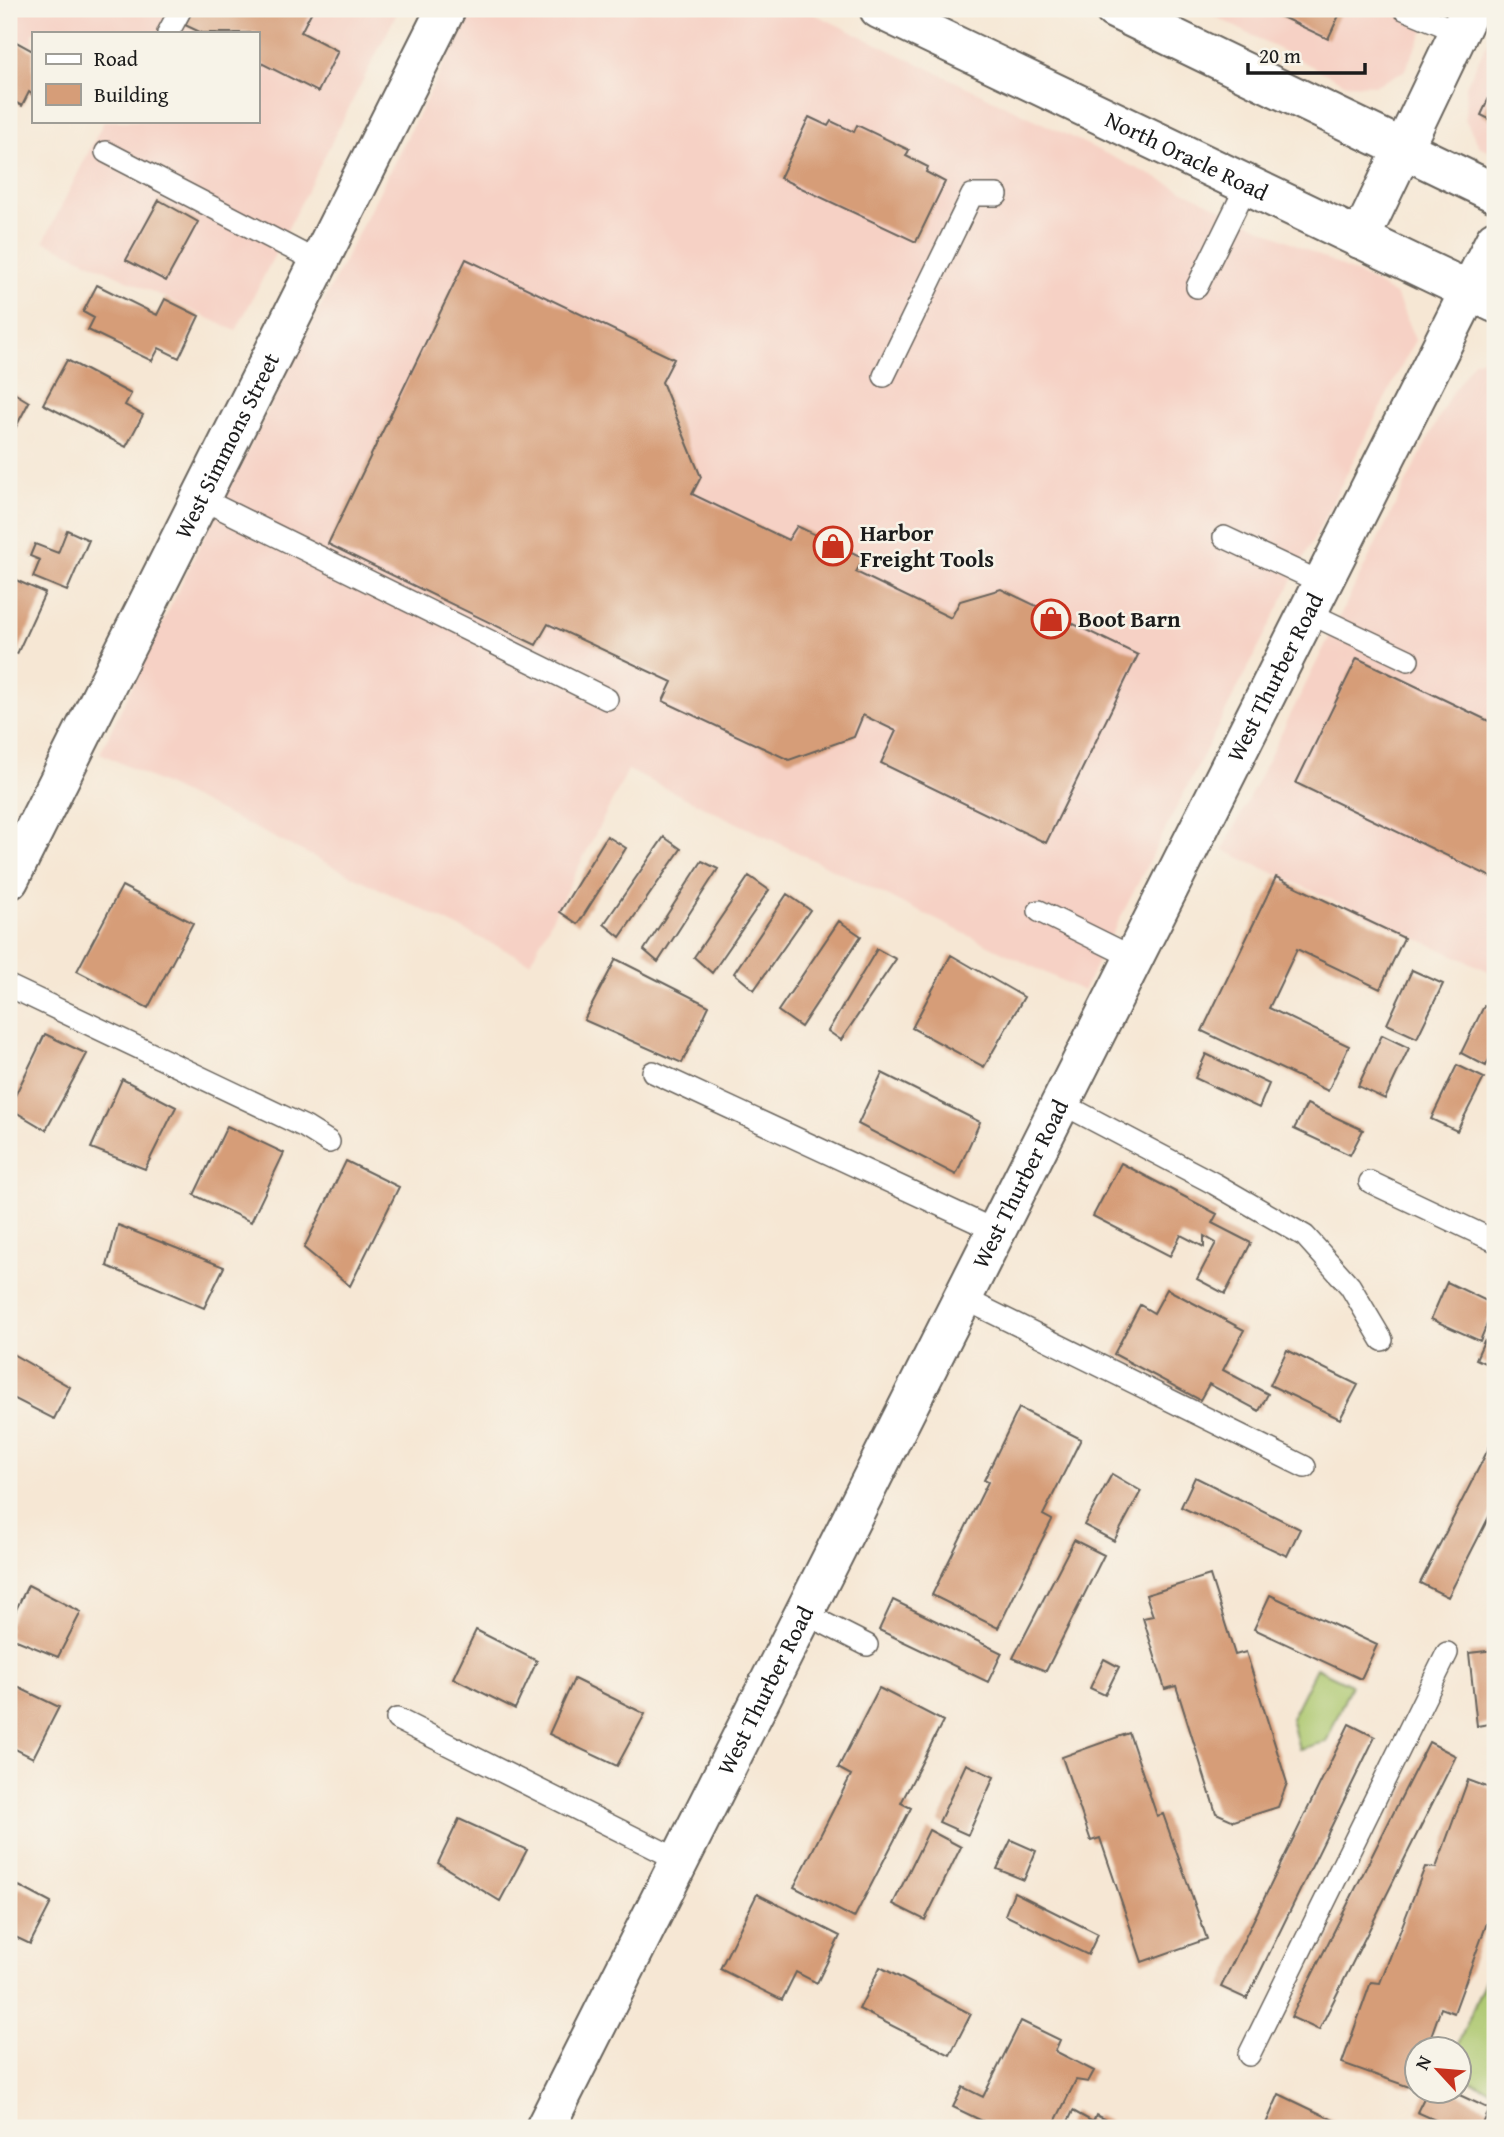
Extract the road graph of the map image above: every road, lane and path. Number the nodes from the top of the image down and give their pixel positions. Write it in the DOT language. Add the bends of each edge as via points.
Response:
graph roads {
  1 [pos="180,9"];
  2 [pos="446,9"];
  3 [pos="879,9"];
  4 [pos="1114,9"];
  5 [pos="1404,9"];
  6 [pos="1465,20"];
  7 [pos="168,32"];
  8 [pos="1404,149"];
  9 [pos="106,152"];
  10 [pos="1247,185"];
  11 [pos="1495,193"];
  12 [pos="997,195"];
  13 [pos="1360,239"];
  14 [pos="1495,240"];
  15 [pos="318,262"];
  16 [pos="1197,287"];
  17 [pos="1482,297"];
  18 [pos="884,376"];
  19 [pos="200,498"];
  20 [pos="1224,537"];
  21 [pos="1315,597"];
  22 [pos="1408,660"];
  23 [pos="607,699"];
  24 [pos="9,880"];
  25 [pos="1039,911"];
  26 [pos="1134,958"];
  27 [pos="9,985"];
  28 [pos="653,1072"];
  29 [pos="1061,1103"];
  30 [pos="329,1142"];
  31 [pos="1370,1182"];
  32 [pos="996,1231"];
  33 [pos="1495,1241"];
  34 [pos="963,1298"];
  35 [pos="1382,1340"];
  36 [pos="1305,1467"];
  37 [pos="804,1613"];
  38 [pos="867,1645"];
  39 [pos="1447,1653"];
  40 [pos="397,1719"];
  41 [pos="680,1860"];
  42 [pos="1249,2055"];
  43 [pos="545,2128"];
  1 -- 7 [label="lane"];
  2 -- 15 [label="main road, West Simmons Street"];
  3 -- 10 [label="main road, North Oracle Road"];
  4 -- 8 [label="main road"];
  5 -- 6 [label="lane"];
  6 -- 8 [label="main road"];
  8 -- 11 [label="main road"];
  8 -- 13 [label="main road"];
  9 -- 15 [label="lane"];
  10 -- 13 [label="main road, North Oracle Road"];
  10 -- 16 [label="lane"];
  12 -- 18 [label="lane" via="972,195"];
  13 -- 17 [label="main road, North Oracle Road"];
  14 -- 17 [label="main road, West Thurber Road"];
  15 -- 19 [label="main road, West Simmons Street"];
  17 -- 21 [label="main road, West Thurber Road"];
  19 -- 23 [label="lane"];
  19 -- 24 [label="main road, West Simmons Street"];
  20 -- 21 [label="lane"];
  21 -- 22 [label="lane"];
  21 -- 26 [label="main road, West Thurber Road"];
  25 -- 26 [label="lane"];
  26 -- 29 [label="main road, West Thurber Road"];
  27 -- 30 [label="lane"];
  28 -- 32 [label="lane"];
  29 -- 32 [label="main road, West Thurber Road"];
  29 -- 35 [label="lane" via="1305,1236 1350,1286"];
  31 -- 33 [label="lane"];
  32 -- 34 [label="main road, West Thurber Road"];
  34 -- 36 [label="lane"];
  34 -- 37 [label="main road, West Thurber Road"];
  37 -- 38 [label="lane"];
  37 -- 41 [label="main road, West Thurber Road"];
  39 -- 42 [label="lane"];
  40 -- 41 [label="lane"];
  41 -- 43 [label="main road, West Thurber Road"];
}
